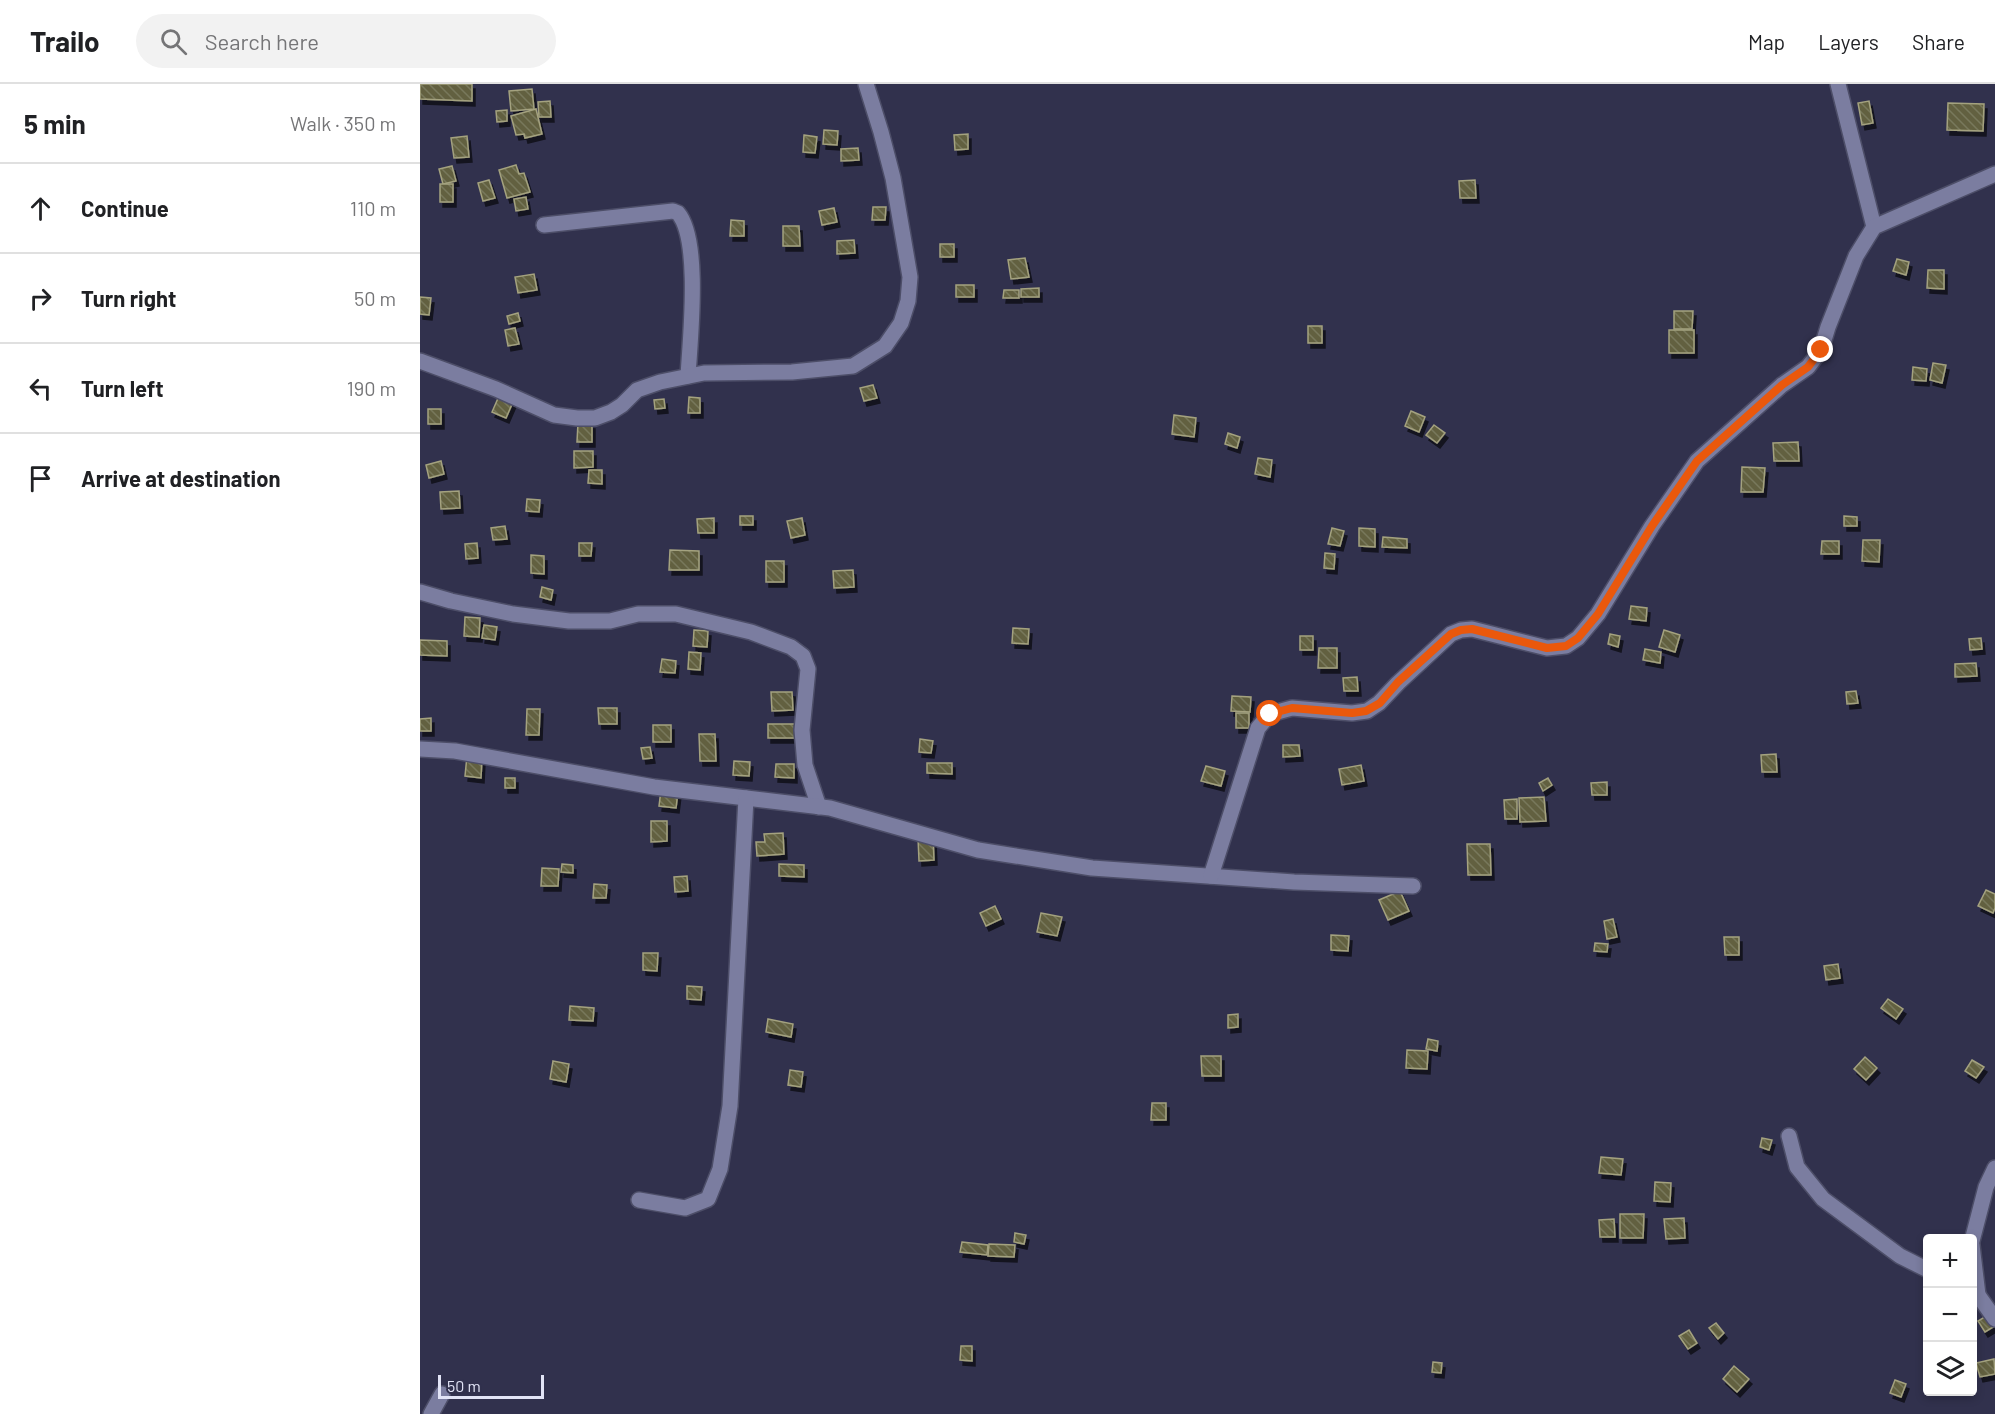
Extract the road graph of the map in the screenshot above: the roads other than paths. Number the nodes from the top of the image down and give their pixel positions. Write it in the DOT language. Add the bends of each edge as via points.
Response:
graph roads {
  1 [pos="866,84"];
  2 [pos="1838,84"];
  3 [pos="1995,174"];
  4 [pos="543,225"];
  5 [pos="1874,227"];
  6 [pos="420,361"];
  7 [pos="688,376"];
  8 [pos="420,592"];
  9 [pos="420,749"];
  10 [pos="746,798"];
  11 [pos="819,807"];
  12 [pos="1211,876"];
  13 [pos="1413,886"];
  14 [pos="1789,1136"];
  15 [pos="1995,1168"];
  16 [pos="639,1200"];
  17 [pos="1974,1234"];
  18 [pos="1923,1268"];
  19 [pos="1977,1296"];
  20 [pos="1995,1319"];
  21 [pos="442,1394"];
  22 [pos="431,1414"];
  1 -- 7 [label="street" via="893,178 910,277 901,323 885,346 853,366"];
  2 -- 5 [label="street"];
  3 -- 5 [label="street"];
  4 -- 7 [label="street" via="678,213 685,223 693,289"];
  5 -- 12 [label="street" via="1857,256 1821,350 1808,367 1782,385 1697,461 1598,614 1578,638 1566,646 1547,648 1472,629 1461,630 1438,644 1380,703 1366,711 1292,708 1270,714 1258,728"];
  6 -- 7 [label="street" via="496,388 554,415 578,418 595,418 611,412 637,390"];
  8 -- 11 [label="street" via="513,614 569,621 675,614 791,646 803,656 808,669 802,730 805,765"];
  9 -- 10 [label="street" via="455,751 654,787"];
  10 -- 11 [label="street"];
  10 -- 16 [label="street" via="730,1106 720,1169 708,1199 685,1208"];
  11 -- 12 [label="street" via="978,850 1092,867"];
  12 -- 13 [label="street"];
  14 -- 18 [label="street" via="1797,1167 1824,1198 1900,1256"];
  15 -- 17 [label="street"];
  19 -- 20 [label="street"];
  21 -- 22 [label="street"];
}
